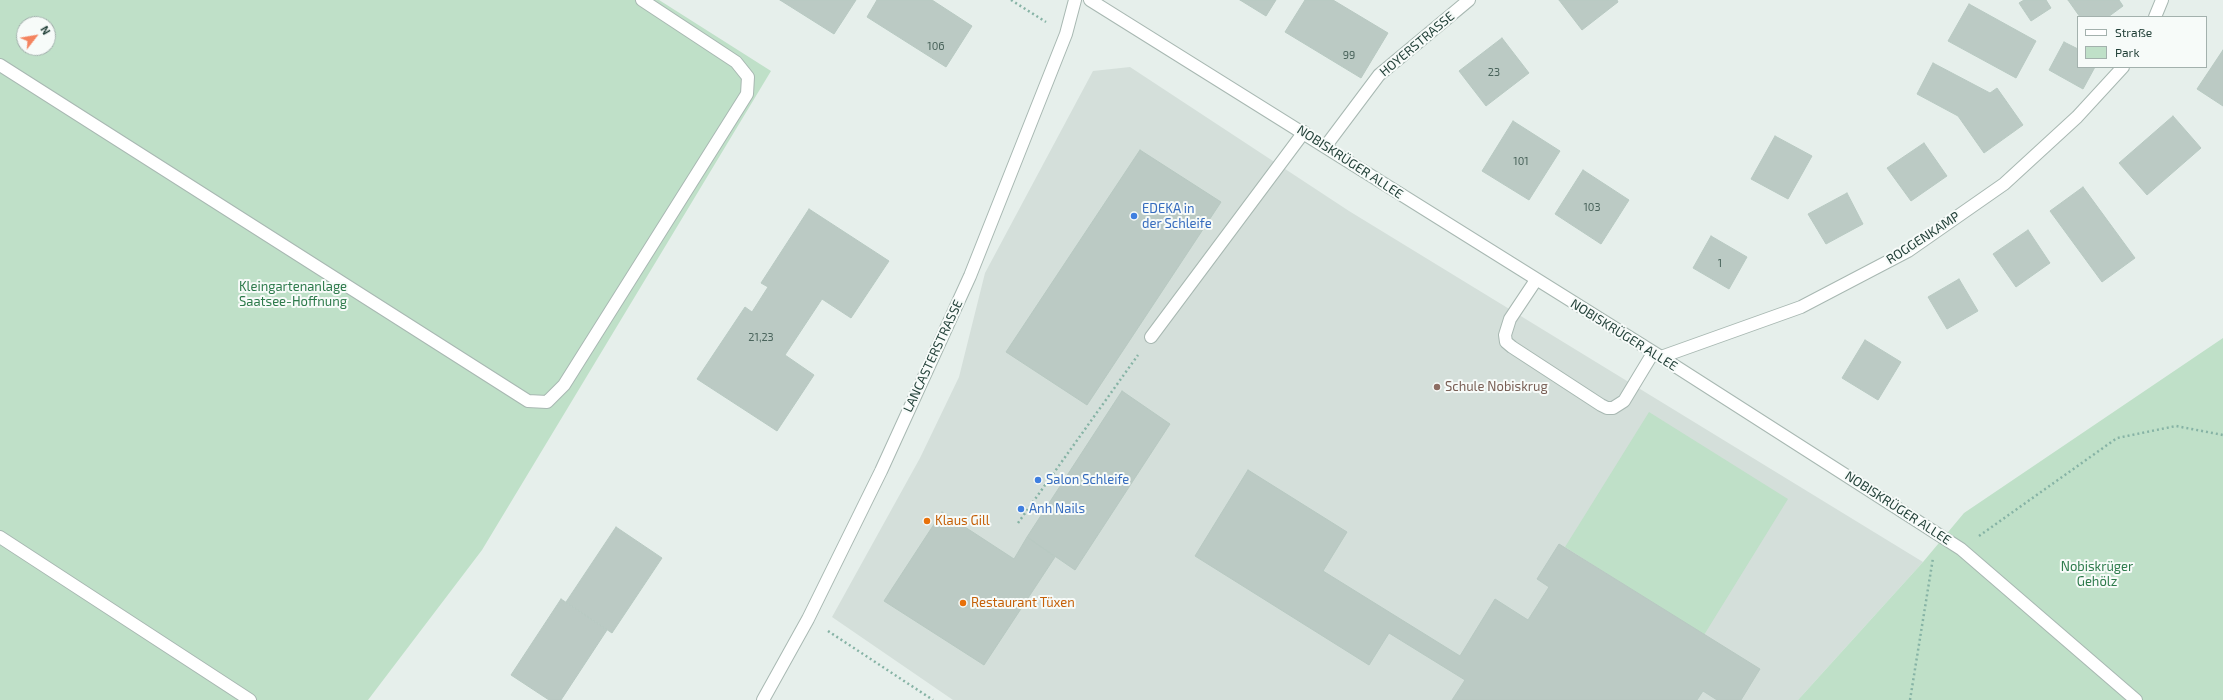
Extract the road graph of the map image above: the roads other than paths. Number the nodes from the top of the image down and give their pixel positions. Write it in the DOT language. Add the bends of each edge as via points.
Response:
graph roads {
  1 [pos="642,0"];
  2 [pos="1075,0"];
  3 [pos="1090,0"];
  4 [pos="1469,0"];
  5 [pos="2162,0"];
  6 [pos="2155,16"];
  7 [pos="0,65"];
  8 [pos="2122,68"];
  9 [pos="1304,132"];
  10 [pos="1325,147"];
  11 [pos="1536,280"];
  12 [pos="1151,337"];
  13 [pos="1657,355"];
  14 [pos="0,537"];
  15 [pos="250,700"];
  16 [pos="763,700"];
  17 [pos="2136,700"];
  1 -- 7 [label="street" via="736,62 748,77 747,94 564,385 547,402 528,401"];
  2 -- 16 [label="street, LANCASTERSTRASSE" via="1066,34 970,276 881,471 808,619"];
  3 -- 9 [label="street, NOBISKRÜGER ALLEE"];
  4 -- 10 [label="street, HOYERSTRASSE" via="1379,76"];
  5 -- 6 [label="street"];
  8 -- 13 [label="street, ROGGENKAMP" via="2077,117 2004,184 1908,251 1801,307"];
  9 -- 10 [label="street, NOBISKRÜGER ALLEE"];
  9 -- 12 [label="street"];
  10 -- 11 [label="street, NOBISKRÜGER ALLEE"];
  11 -- 13 [label="street, NOBISKRÜGER ALLEE"];
  11 -- 13 [label="street" via="1510,319 1505,335 1506,342 1600,405 1613,408 1624,401"];
  13 -- 17 [label="street, NOBISKRÜGER ALLEE" via="1961,549"];
  14 -- 15 [label="street"];
}
